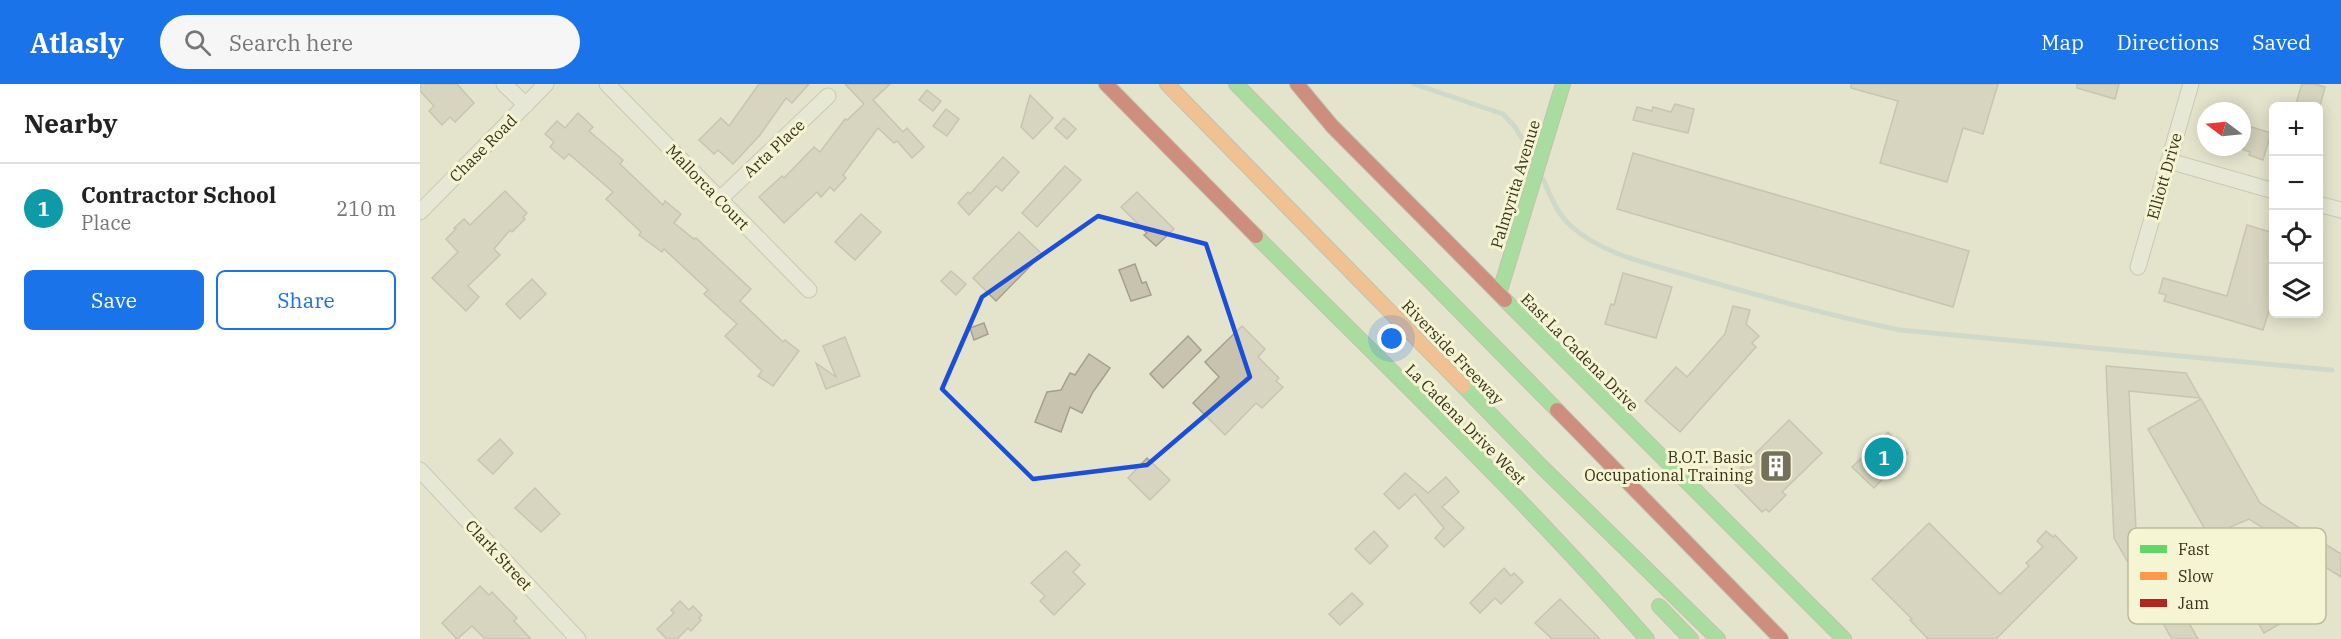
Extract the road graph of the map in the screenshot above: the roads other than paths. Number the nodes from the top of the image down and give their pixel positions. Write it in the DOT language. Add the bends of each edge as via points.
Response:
graph roads {
  1 [pos="504,84"];
  2 [pos="546,84"];
  3 [pos="607,84"];
  4 [pos="1106,84"];
  5 [pos="1167,84"];
  6 [pos="1236,84"];
  7 [pos="1297,84"];
  8 [pos="1563,84"];
  9 [pos="2191,84"];
  10 [pos="828,96"];
  11 [pos="525,105"];
  12 [pos="2169,161"];
  13 [pos="2269,190"];
  14 [pos="720,199"];
  15 [pos="2323,205"];
  16 [pos="2341,210"];
  17 [pos="420,212"];
  18 [pos="2138,267"];
  19 [pos="809,290"];
  20 [pos="1499,294"];
  21 [pos="1542,467"];
  22 [pos="420,470"];
  23 [pos="1554,499"];
  24 [pos="1650,596"];
  25 [pos="578,639"];
  26 [pos="1647,639"];
  27 [pos="1690,639"];
  28 [pos="1718,639"];
  29 [pos="1781,639"];
  30 [pos="1844,639"];
  1 -- 11 [label="street"];
  2 -- 11 [label="street, Chase Road"];
  3 -- 14 [label="street, Mallorca Court"];
  4 -- 26 [label="main road, La Cadena Drive West" via="1533,515"];
  5 -- 21 [label="main road, Riverside Freeway"];
  6 -- 29 [label="main road, Riverside Freeway"];
  7 -- 20 [label="main road, East La Cadena Drive" via="1332,126"];
  8 -- 20 [label="main road, Palmyrita Avenue"];
  9 -- 12 [label="street, Elliott Drive"];
  10 -- 14 [label="street, Arta Place"];
  11 -- 17 [label="street, Chase Road"];
  12 -- 13 [label="street"];
  12 -- 18 [label="street, Elliott Drive"];
  14 -- 19 [label="street, Mallorca Court"];
  15 -- 16 [label="street"];
  20 -- 30 [label="main road, East La Cadena Drive"];
  21 -- 23 [label="main road"];
  21 -- 28 [label="main road, Riverside Freeway"];
  22 -- 25 [label="street, Clark Street"];
  24 -- 27 [label="main road"];
}
